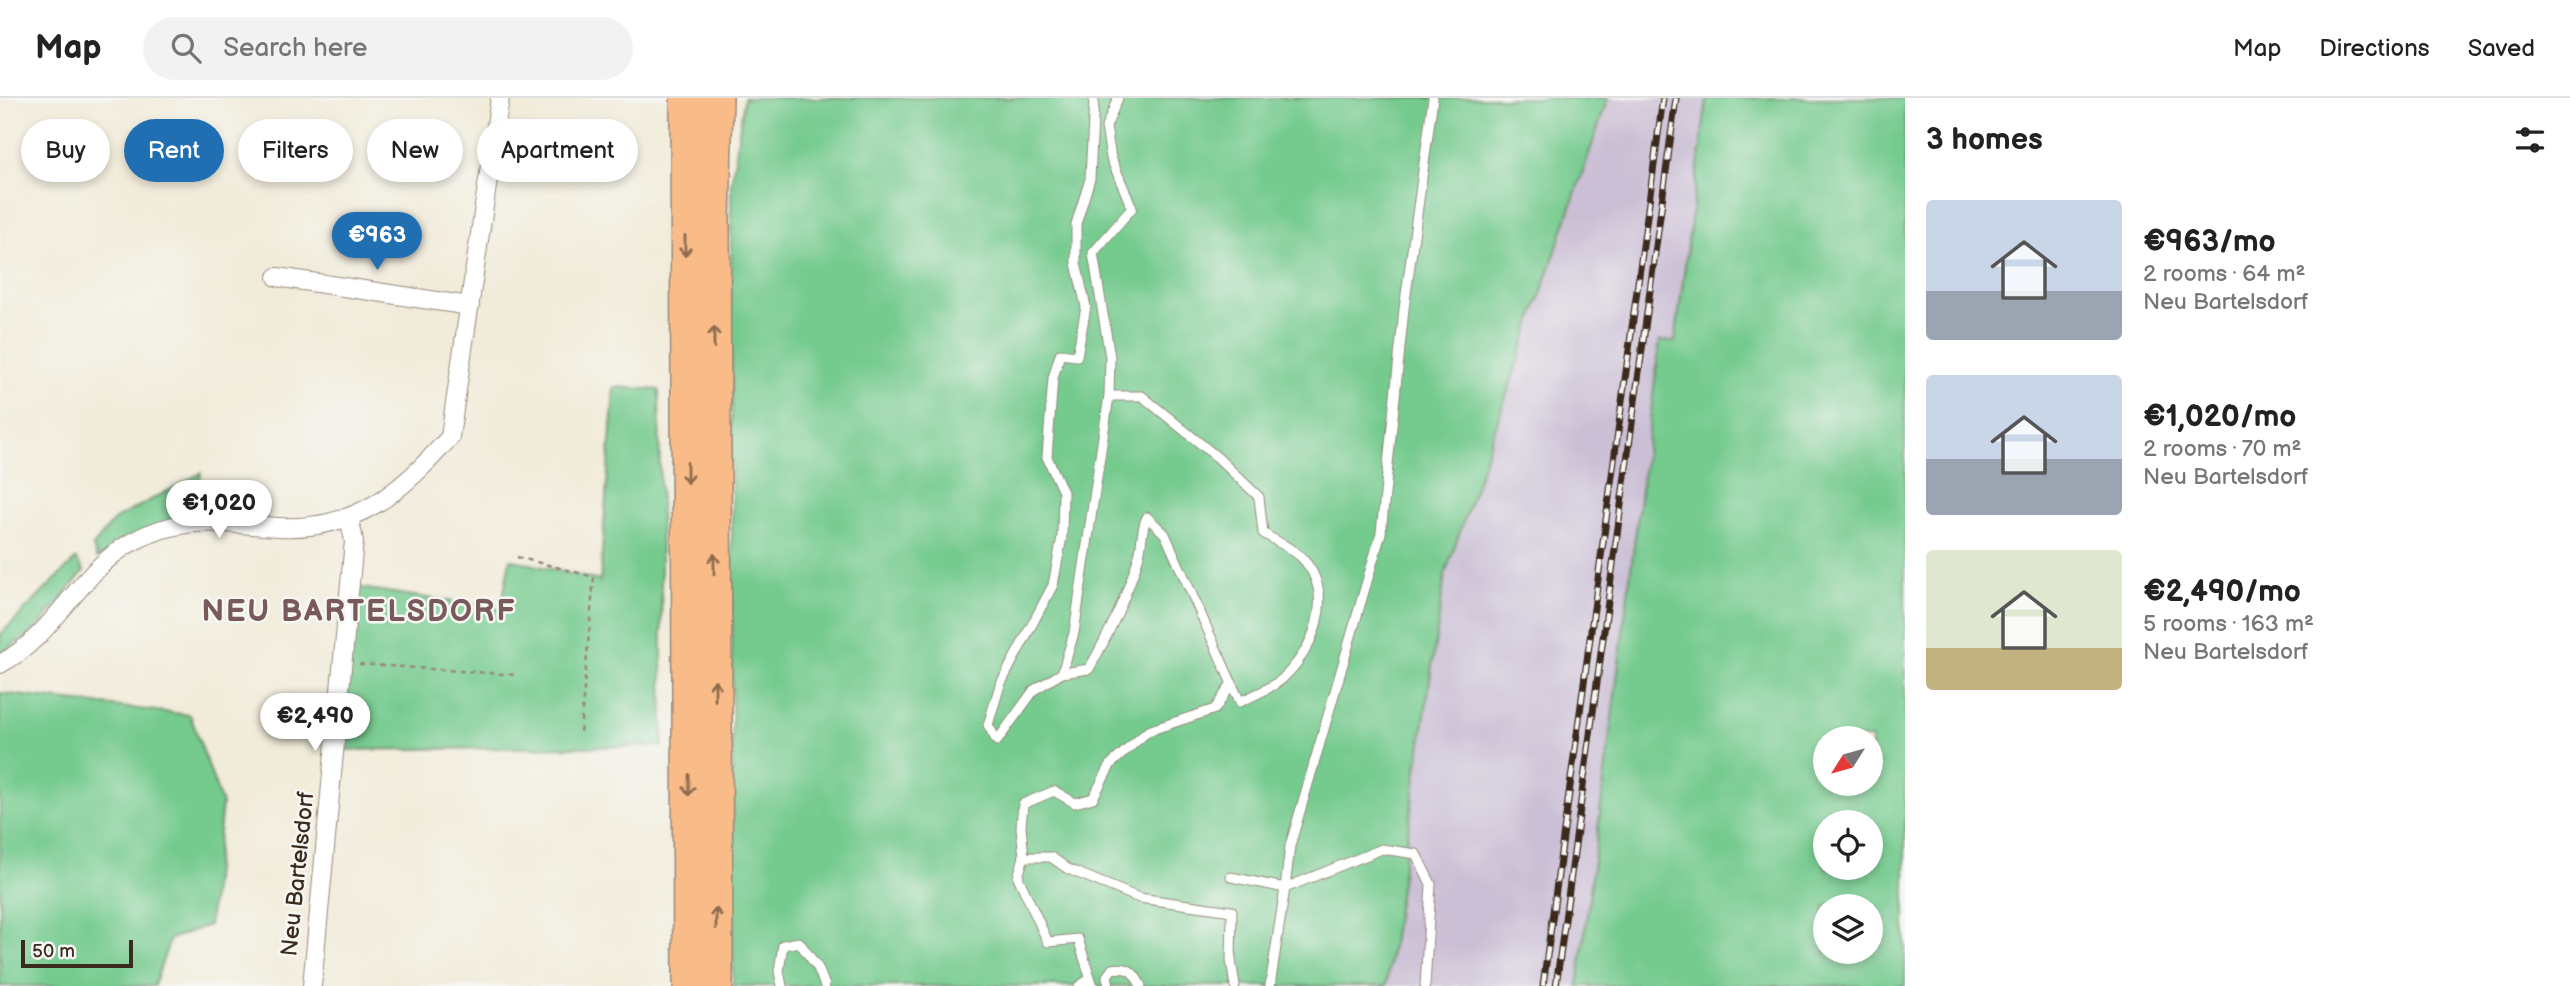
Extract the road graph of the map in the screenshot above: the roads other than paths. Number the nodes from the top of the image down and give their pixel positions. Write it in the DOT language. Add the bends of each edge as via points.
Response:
graph roads {
  1 [pos="500,98"];
  2 [pos="669,98"];
  3 [pos="687,98"];
  4 [pos="716,98"];
  5 [pos="737,98"];
  6 [pos="1094,98"];
  7 [pos="1118,98"];
  8 [pos="1433,98"];
  9 [pos="685,177"];
  10 [pos="713,219"];
  11 [pos="277,276"];
  12 [pos="470,306"];
  13 [pos="1109,396"];
  14 [pos="349,517"];
  15 [pos="0,664"];
  16 [pos="1062,673"];
  17 [pos="1232,683"];
  18 [pos="1024,857"];
  19 [pos="1231,877"];
  20 [pos="1286,888"];
  21 [pos="1091,983"];
  22 [pos="312,986"];
  23 [pos="690,986"];
  24 [pos="716,986"];
  25 [pos="782,986"];
  26 [pos="825,986"];
  27 [pos="1079,986"];
  28 [pos="1109,986"];
  29 [pos="1141,986"];
  30 [pos="1235,986"];
  31 [pos="1270,986"];
  32 [pos="1426,986"];
  1 -- 12 [label="street"];
  2 -- 9 [label="highway"];
  3 -- 9 [label="highway"];
  4 -- 10 [label="highway"];
  5 -- 10 [label="highway" via="727,185"];
  6 -- 16 [label="lane" via="1090,179 1076,224 1076,263 1086,307 1082,340 1077,356 1060,354 1053,378 1047,457 1063,492 1062,537 1053,585 1000,685 988,725 997,741 1034,690"];
  7 -- 13 [label="lane" via="1106,127 1111,158 1132,208 1093,253 1110,357"];
  8 -- 20 [label="lane" via="1404,309 1381,533 1290,846"];
  9 -- 23 [label="highway, one-way"];
  24 -- 10 [label="highway, one-way"];
  11 -- 12 [label="street"];
  12 -- 14 [label="street" via="450,437 415,477 384,501"];
  13 -- 16 [label="lane" via="1074,633"];
  13 -- 17 [label="lane" via="1142,396 1218,458 1259,497 1263,533 1303,559 1320,592 1318,625 1281,680 1240,702"];
  14 -- 15 [label="street" via="318,526 279,527 214,520 172,526 133,542 85,580 32,643"];
  14 -- 22 [label="street, Neu Bartelsdorf" via="354,541"];
  16 -- 17 [label="lane" via="1089,669 1109,635 1140,555 1147,517 1165,534"];
  17 -- 18 [label="lane" via="1215,709 1148,731 1111,764 1093,798 1075,803 1054,791 1023,804"];
  18 -- 21 [label="lane" via="1018,877 1048,942 1078,939"];
  18 -- 30 [label="lane" via="1051,857 1068,869 1139,898 1232,911"];
  19 -- 20 [label="lane"];
  20 -- 31 [label="lane"];
  20 -- 32 [label="lane" via="1382,849 1416,853 1431,884"];
  21 -- 27 [label="lane"];
  25 -- 26 [label="lane" via="783,946 799,942"];
  28 -- 29 [label="lane" via="1107,975 1124,967 1134,972"];
}
